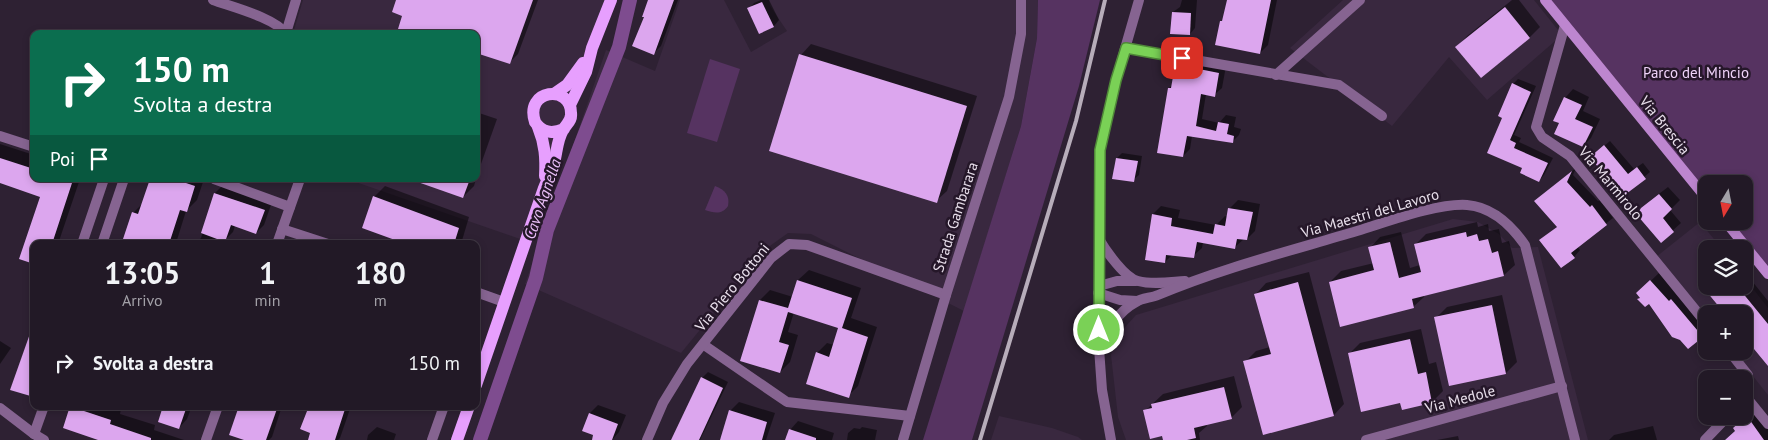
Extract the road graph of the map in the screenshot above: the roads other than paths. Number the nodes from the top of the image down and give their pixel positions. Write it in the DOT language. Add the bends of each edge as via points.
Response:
graph roads {
  1 [pos="212,0"];
  2 [pos="296,0"];
  3 [pos="611,0"];
  4 [pos="1021,0"];
  5 [pos="1138,0"];
  6 [pos="1360,0"];
  7 [pos="1549,3"];
  8 [pos="1565,26"];
  9 [pos="284,30"];
  10 [pos="287,30"];
  11 [pos="592,48"];
  12 [pos="1126,48"];
  13 [pos="1276,75"];
  14 [pos="554,94"];
  15 [pos="570,105"];
  16 [pos="1382,116"];
  17 [pos="538,127"];
  18 [pos="564,129"];
  19 [pos="0,136"];
  20 [pos="30,146"];
  21 [pos="103,182"];
  22 [pos="120,182"];
  23 [pos="222,182"];
  24 [pos="299,182"];
  25 [pos="544,188"];
  26 [pos="1698,188"];
  27 [pos="290,207"];
  28 [pos="282,229"];
  29 [pos="1732,230"];
  30 [pos="1098,237"];
  31 [pos="83,240"];
  32 [pos="103,240"];
  33 [pos="278,240"];
  34 [pos="316,240"];
  35 [pos="1768,274"];
  36 [pos="1136,281"];
  37 [pos="1191,281"];
  38 [pos="1099,290"];
  39 [pos="480,293"];
  40 [pos="946,295"];
  41 [pos="1137,301"];
  42 [pos="504,302"];
  43 [pos="1698,313"];
  44 [pos="704,345"];
  45 [pos="1099,348"];
  46 [pos="1736,360"];
  47 [pos="1744,370"];
  48 [pos="480,373"];
  49 [pos="1562,386"];
  50 [pos="1753,407"];
  51 [pos="0,408"];
  52 [pos="43,410"];
  53 [pos="217,410"];
  54 [pos="443,410"];
  55 [pos="468,410"];
  56 [pos="910,416"];
  57 [pos="1768,424"];
  58 [pos="1719,425"];
  59 [pos="34,434"];
  60 [pos="44,440"];
  61 [pos="206,440"];
  62 [pos="432,440"];
  63 [pos="457,440"];
  64 [pos="647,440"];
  65 [pos="904,440"];
  66 [pos="1111,440"];
  67 [pos="1366,440"];
  68 [pos="1575,440"];
  69 [pos="1705,440"];
  1 -- 9 [label="street" via="271,21"];
  2 -- 10 [label="street"];
  3 -- 11 [label="main road"];
  4 -- 40 [label="street, Strada Gambarara" via="1021,34 1009,97"];
  5 -- 12 [label="street"];
  6 -- 13 [label="street"];
  7 -- 8 [label="main road, Via Brescia"];
  8 -- 26 [label="main road, Via Brescia"];
  8 -- 43 [label="street, Via Marmirolo" via="1536,127 1542,137 1570,156"];
  11 -- 14 [label="main road" via="578,73 567,86"];
  11 -- 15 [label="main road" via="586,72"];
  12 -- 13 [label="street"];
  12 -- 30 [label="street" via="1100,150"];
  13 -- 16 [label="street" via="1339,85"];
  14 -- 15 [label="main road" via="566,99"];
  14 -- 17 [label="main road" via="536,101 533,116"];
  15 -- 18 [label="main road" via="570,120"];
  17 -- 18 [label="main road" via="551,132"];
  17 -- 25 [label="main road" via="546,155"];
  18 -- 25 [label="main road"];
  19 -- 20 [label="street"];
  21 -- 31 [label="street"];
  22 -- 32 [label="street"];
  23 -- 27 [label="street"];
  24 -- 27 [label="street"];
  25 -- 42 [label="main road"];
  27 -- 28 [label="street"];
  28 -- 33 [label="street"];
  28 -- 34 [label="street"];
  29 -- 35 [label="main road"];
  30 -- 36 [label="street" via="1109,256"];
  30 -- 38 [label="street"];
  36 -- 37 [label="street"];
  36 -- 38 [label="street" via="1117,281"];
  37 -- 41 [label="street" via="1153,298"];
  37 -- 49 [label="street, Via Maestri del Lavoro" via="1411,215 1469,205 1494,213 1512,228 1524,245"];
  38 -- 41 [label="street" via="1120,300"];
  38 -- 45 [label="street"];
  39 -- 42 [label="street"];
  40 -- 44 [label="street, Via Piero Bottoni" via="807,245 789,244 772,258"];
  40 -- 56 [label="street, Strada Gambarara"];
  41 -- 45 [label="street" via="1111,324"];
  42 -- 48 [label="main road"];
  44 -- 56 [label="street" via="787,402"];
  44 -- 64 [label="street, Via Piero Bottoni" via="687,364 663,403"];
  45 -- 66 [label="street"];
  46 -- 47 [label="street"];
  49 -- 67 [label="street, Via Medole"];
  49 -- 68 [label="street, Via Maestri del Lavoro"];
  50 -- 57 [label="street"];
  51 -- 59 [label="street"];
  52 -- 59 [label="street"];
  53 -- 61 [label="street"];
  54 -- 62 [label="street"];
  55 -- 63 [label="main road"];
  56 -- 65 [label="street, Strada Gambarara"];
  58 -- 69 [label="street"];
  59 -- 60 [label="street"];
}
